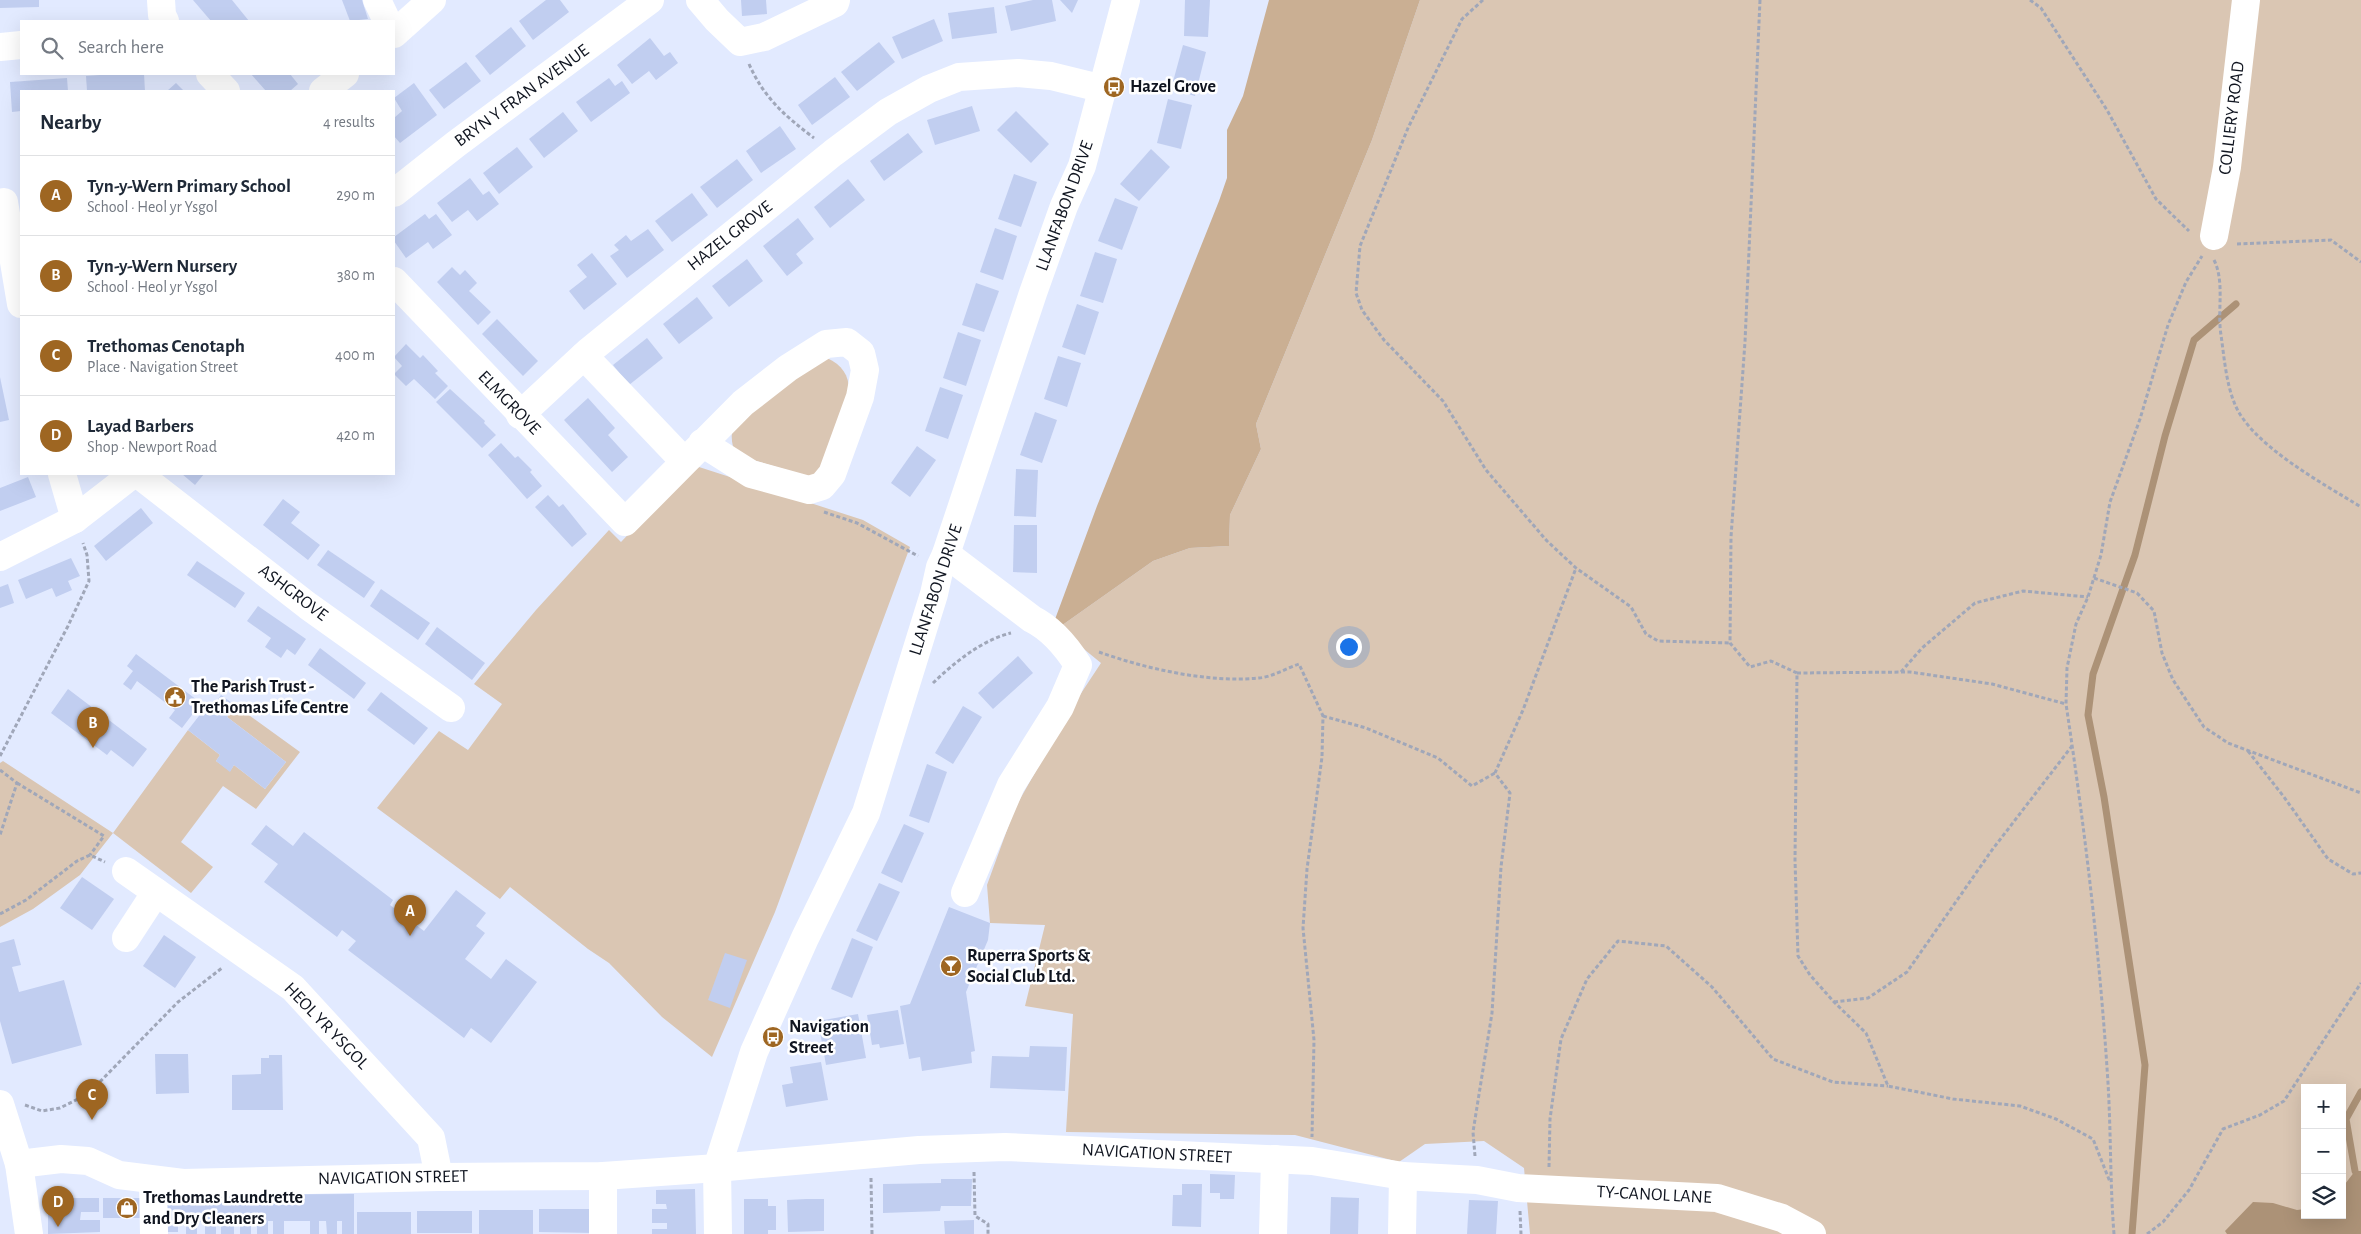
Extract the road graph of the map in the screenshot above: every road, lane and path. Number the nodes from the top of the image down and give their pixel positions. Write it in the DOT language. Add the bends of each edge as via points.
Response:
graph roads {
  1 [pos="161,0"];
  2 [pos="377,0"];
  3 [pos="432,0"];
  4 [pos="650,0"];
  5 [pos="836,0"];
  6 [pos="1126,0"];
  7 [pos="1483,0"];
  8 [pos="1760,0"];
  9 [pos="2030,0"];
  10 [pos="2246,0"];
  11 [pos="708,10"];
  12 [pos="164,20"];
  13 [pos="387,20"];
  14 [pos="395,33"];
  15 [pos="740,42"];
  16 [pos="20,45"];
  17 [pos="0,47"];
  18 [pos="211,75"];
  19 [pos="344,75"];
  20 [pos="1104,88"];
  21 [pos="225,90"];
  22 [pos="324,90"];
  23 [pos="833,153"];
  24 [pos="395,192"];
  25 [pos="4,202"];
  26 [pos="2211,242"];
  27 [pos="2361,262"];
  28 [pos="395,282"];
  29 [pos="20,298"];
  30 [pos="584,356"];
  31 [pos="520,415"];
  32 [pos="693,452"];
  33 [pos="62,475"];
  34 [pos="132,475"];
  35 [pos="139,475"];
  36 [pos="2361,507"];
  37 [pos="75,519"];
  38 [pos="946,554"];
  39 [pos="0,557"];
  40 [pos="1576,568"];
  41 [pos="2094,578"];
  42 [pos="2088,597"];
  43 [pos="1043,625"];
  44 [pos="1730,643"];
  45 [pos="1067,647"];
  46 [pos="1901,672"];
  47 [pos="1797,673"];
  48 [pos="926,689"];
  49 [pos="2066,704"];
  50 [pos="451,708"];
  51 [pos="1323,716"];
  52 [pos="2072,746"];
  53 [pos="2247,750"];
  54 [pos="0,756"];
  55 [pos="0,770"];
  56 [pos="1495,773"];
  57 [pos="17,783"];
  58 [pos="2361,793"];
  59 [pos="0,835"];
  60 [pos="90,855"];
  61 [pos="126,871"];
  62 [pos="2361,873"];
  63 [pos="156,892"];
  64 [pos="965,893"];
  65 [pos="0,914"];
  66 [pos="126,938"];
  67 [pos="242,952"];
  68 [pos="2361,983"];
  69 [pos="1834,1002"];
  70 [pos="1888,1086"];
  71 [pos="1,1107"];
  72 [pos="974,1148"];
  73 [pos="870,1154"];
  74 [pos="1275,1160"];
  75 [pos="1312,1161"];
  76 [pos="18,1164"];
  77 [pos="717,1168"];
  78 [pos="603,1176"];
  79 [pos="1403,1176"];
  80 [pos="439,1177"];
  81 [pos="1477,1180"];
  82 [pos="153,1181"];
  83 [pos="2110,1182"];
  84 [pos="1518,1188"];
  85 [pos="1549,1190"];
  86 [pos="29,1234"];
  87 [pos="154,1234"];
  88 [pos="603,1234"];
  89 [pos="718,1234"];
  90 [pos="872,1234"];
  91 [pos="988,1234"];
  92 [pos="1272,1234"];
  93 [pos="1402,1234"];
  94 [pos="1812,1234"];
  95 [pos="2114,1234"];
  96 [pos="2147,1234"];
  1 -- 12 [label="street"];
  2 -- 13 [label="street"];
  3 -- 14 [label="street"];
  4 -- 24 [label="street, BRYN Y FRAN AVENUE"];
  5 -- 15 [label="street" via="764,37"];
  6 -- 20 [label="street, LLANFABON DRIVE"];
  7 -- 40 [label="path" via="1462,19 1408,128 1360,246 1356,292 1362,310 1384,340 1443,401 1486,470 1547,541"];
  8 -- 44 [label="path" via="1745,342 1732,537"];
  9 -- 26 [label="path" via="2041,8 2107,110 2156,199"];
  10 -- 26 [label="street, COLLIERY ROAD" via="2227,167"];
  11 -- 15 [label="street"];
  15 -- 23 [label="path" via="763,93 787,118"];
  16 -- 17 [label="street"];
  18 -- 21 [label="street"];
  19 -- 22 [label="street"];
  20 -- 23 [label="street, HAZEL GROVE" via="1051,76 1018,73 959,77 929,89 888,112"];
  20 -- 38 [label="street, LLANFABON DRIVE" via="1082,166 1033,293"];
  23 -- 30 [label="street, HAZEL GROVE"];
  25 -- 29 [label="street"];
  26 -- 27 [label="path" via="2239,245 2331,240"];
  26 -- 36 [label="path" via="2219,270 2220,333 2234,403 2253,431 2291,463"];
  26 -- 41 [label="path" via="2186,282 2168,326 2140,419 2110,502 2102,555"];
  28 -- 31 [label="street, ELMGROVE"];
  30 -- 31 [label="street, HAZEL GROVE"];
  30 -- 32 [label="street"];
  31 -- 32 [label="street, ELMGROVE" via="625,522"];
  32 -- 32 [label="street" via="751,474 809,490 822,486 832,474 860,397 865,370 861,353 847,342 826,344 743,403"];
  33 -- 37 [label="street"];
  34 -- 37 [label="street"];
  35 -- 50 [label="street, ASHGROVE" via="308,606"];
  37 -- 39 [label="street"];
  37 -- 54 [label="path" via="87,555 89,581"];
  38 -- 43 [label="street"];
  38 -- 77 [label="street, LLANFABON DRIVE" via="866,813 754,1052"];
  40 -- 44 [label="path" via="1631,607 1646,634 1658,642"];
  40 -- 56 [label="path" via="1523,710"];
  41 -- 42 [label="path"];
  41 -- 53 [label="path" via="2137,593 2154,612 2162,653 2172,680 2204,727 2228,743"];
  42 -- 46 [label="path" via="2024,591 1975,603 1922,648"];
  42 -- 49 [label="path" via="2074,633 2067,668"];
  43 -- 45 [label="street"];
  43 -- 48 [label="path" via="997,637 952,665"];
  44 -- 47 [label="path" via="1750,667 1771,662"];
  45 -- 51 [label="path" via="1093,650 1139,666 1213,677 1260,678 1299,664"];
  45 -- 64 [label="street" via="1078,665 1060,707 1012,785"];
  46 -- 47 [label="path"];
  46 -- 49 [label="path" via="1992,684"];
  47 -- 69 [label="path" via="1795,860 1798,956"];
  49 -- 52 [label="path"];
  51 -- 56 [label="path" via="1366,728 1438,758 1472,786"];
  51 -- 75 [label="path" via="1322,757 1307,869 1303,928 1314,1040"];
  52 -- 69 [label="path" via="1992,850 1907,972 1868,998"];
  52 -- 83 [label="path" via="2098,960 2108,1085"];
  53 -- 58 [label="path"];
  53 -- 62 [label="path" via="2328,858 2353,874"];
  55 -- 57 [label="path"];
  56 -- 81 [label="path" via="1510,793 1501,867 1492,1013 1473,1132"];
  57 -- 59 [label="path"];
  57 -- 60 [label="path" via="104,836"];
  60 -- 61 [label="path"];
  60 -- 65 [label="path" via="77,861 26,900"];
  61 -- 63 [label="street, HEOL YR YSGOL"];
  63 -- 66 [label="street"];
  63 -- 67 [label="street, HEOL YR YSGOL"];
  67 -- 71 [label="path" via="178,1002 88,1094 60,1108 42,1111 25,1105"];
  67 -- 80 [label="street, HEOL YR YSGOL" via="293,988 431,1138"];
  68 -- 96 [label="path" via="2284,1101 2260,1115 2223,1129 2188,1190 2163,1222"];
  69 -- 70 [label="path" via="1866,1033"];
  70 -- 83 [label="path" via="1952,1099 2020,1106 2056,1119 2093,1139"];
  70 -- 85 [label="path" via="1834,1082 1772,1059 1712,986 1666,946 1618,941 1587,978 1561,1038 1550,1119"];
  71 -- 76 [label="street"];
  72 -- 73 [label="street, NAVIGATION STREET"];
  72 -- 74 [label="street, NAVIGATION STREET"];
  72 -- 91 [label="path" via="975,1216 988,1224"];
  73 -- 77 [label="street, NAVIGATION STREET"];
  73 -- 90 [label="path"];
  74 -- 75 [label="street, NAVIGATION STREET"];
  74 -- 92 [label="street"];
  75 -- 79 [label="street, NAVIGATION STREET"];
  76 -- 82 [label="street, NAVIGATION STREET" via="61,1159 88,1162 120,1175"];
  76 -- 86 [label="street"];
  77 -- 78 [label="street, NAVIGATION STREET"];
  77 -- 89 [label="street, LLANFABON DRIVE"];
  78 -- 80 [label="street, NAVIGATION STREET"];
  78 -- 88 [label="street"];
  79 -- 81 [label="street, NAVIGATION STREET"];
  79 -- 93 [label="street"];
  80 -- 82 [label="street, NAVIGATION STREET" via="182,1184"];
  81 -- 84 [label="street, NAVIGATION STREET"];
  82 -- 87 [label="street"];
  83 -- 95 [label="path"];
  84 -- 85 [label="street, TY-CANOL LANE"];
  85 -- 94 [label="street, TY-CANOL LANE" via="1717,1198 1782,1218"];
}
